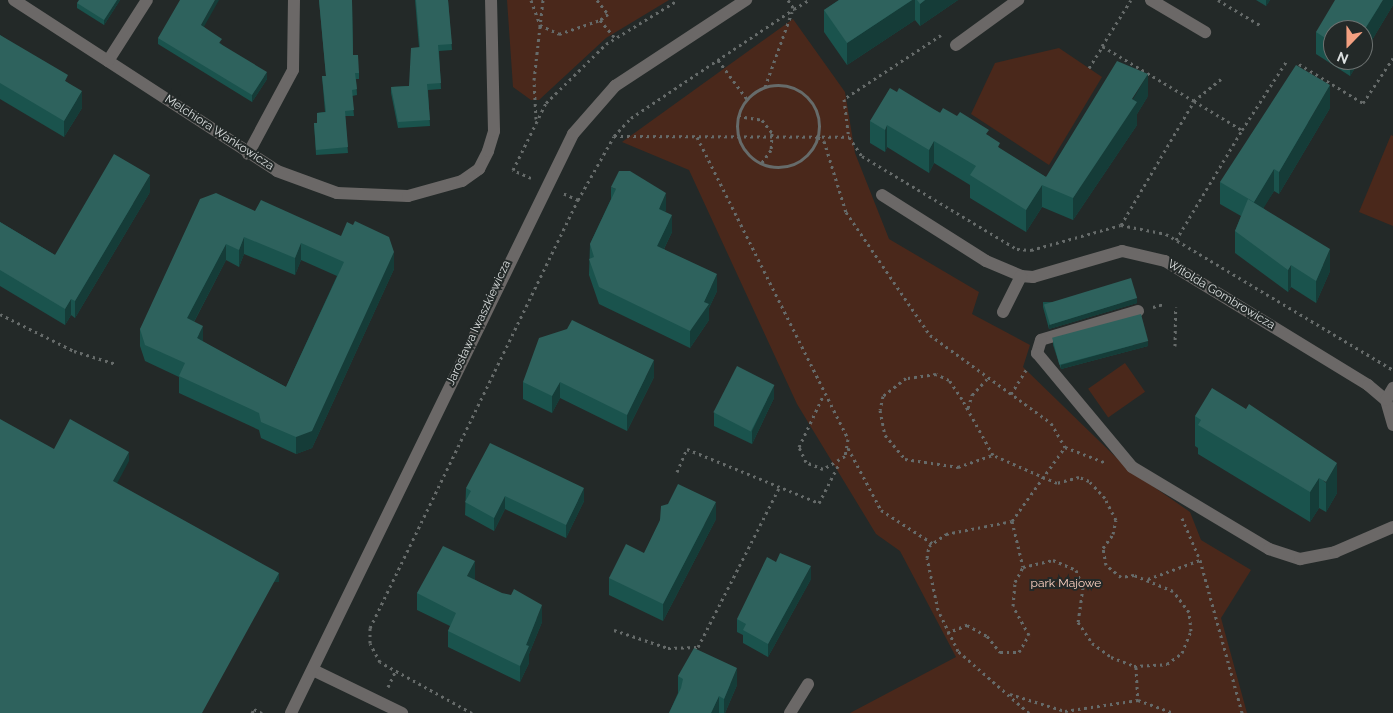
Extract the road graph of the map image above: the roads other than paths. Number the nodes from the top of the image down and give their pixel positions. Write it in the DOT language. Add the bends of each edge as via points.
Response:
graph roads {
  1 [pos="14,0"];
  2 [pos="147,0"];
  3 [pos="294,0"];
  4 [pos="491,0"];
  5 [pos="746,0"];
  6 [pos="1018,0"];
  7 [pos="1151,0"];
  8 [pos="1205,32"];
  9 [pos="956,45"];
  10 [pos="108,61"];
  11 [pos="248,154"];
  12 [pos="882,195"];
  13 [pos="1021,276"];
  14 [pos="1138,311"];
  15 [pos="1003,312"];
  16 [pos="1393,388"];
  17 [pos="1386,400"];
  18 [pos="1393,425"];
  19 [pos="1393,528"];
  20 [pos="313,670"];
  21 [pos="808,684"];
  22 [pos="291,713"];
  23 [pos="402,713"];
  24 [pos="790,713"];
  1 -- 10 [label="street, Melchiora Wańkowicza"];
  2 -- 10 [label="street"];
  3 -- 11 [label="street" via="293,70"];
  4 -- 11 [label="street, Melchiora Wańkowicza" via="494,131 479,169 462,181 408,196 337,193 307,185"];
  5 -- 20 [label="street, Jarosława Iwaszkiewicza" via="615,86 574,134"];
  6 -- 9 [label="street"];
  7 -- 8 [label="street"];
  10 -- 11 [label="street, Melchiora Wańkowicza"];
  12 -- 13 [label="street, Witolda Gombrowicza" via="986,261"];
  13 -- 15 [label="street"];
  13 -- 17 [label="street, Witolda Gombrowicza" via="1033,277 1122,251 1147,254 1314,351"];
  14 -- 19 [label="street" via="1041,340 1037,353 1132,467 1269,549 1300,559 1335,552"];
  16 -- 17 [label="street"];
  17 -- 18 [label="street"];
  20 -- 22 [label="street, Jarosława Iwaszkiewicza"];
  20 -- 23 [label="street"];
  21 -- 24 [label="street"];
}
